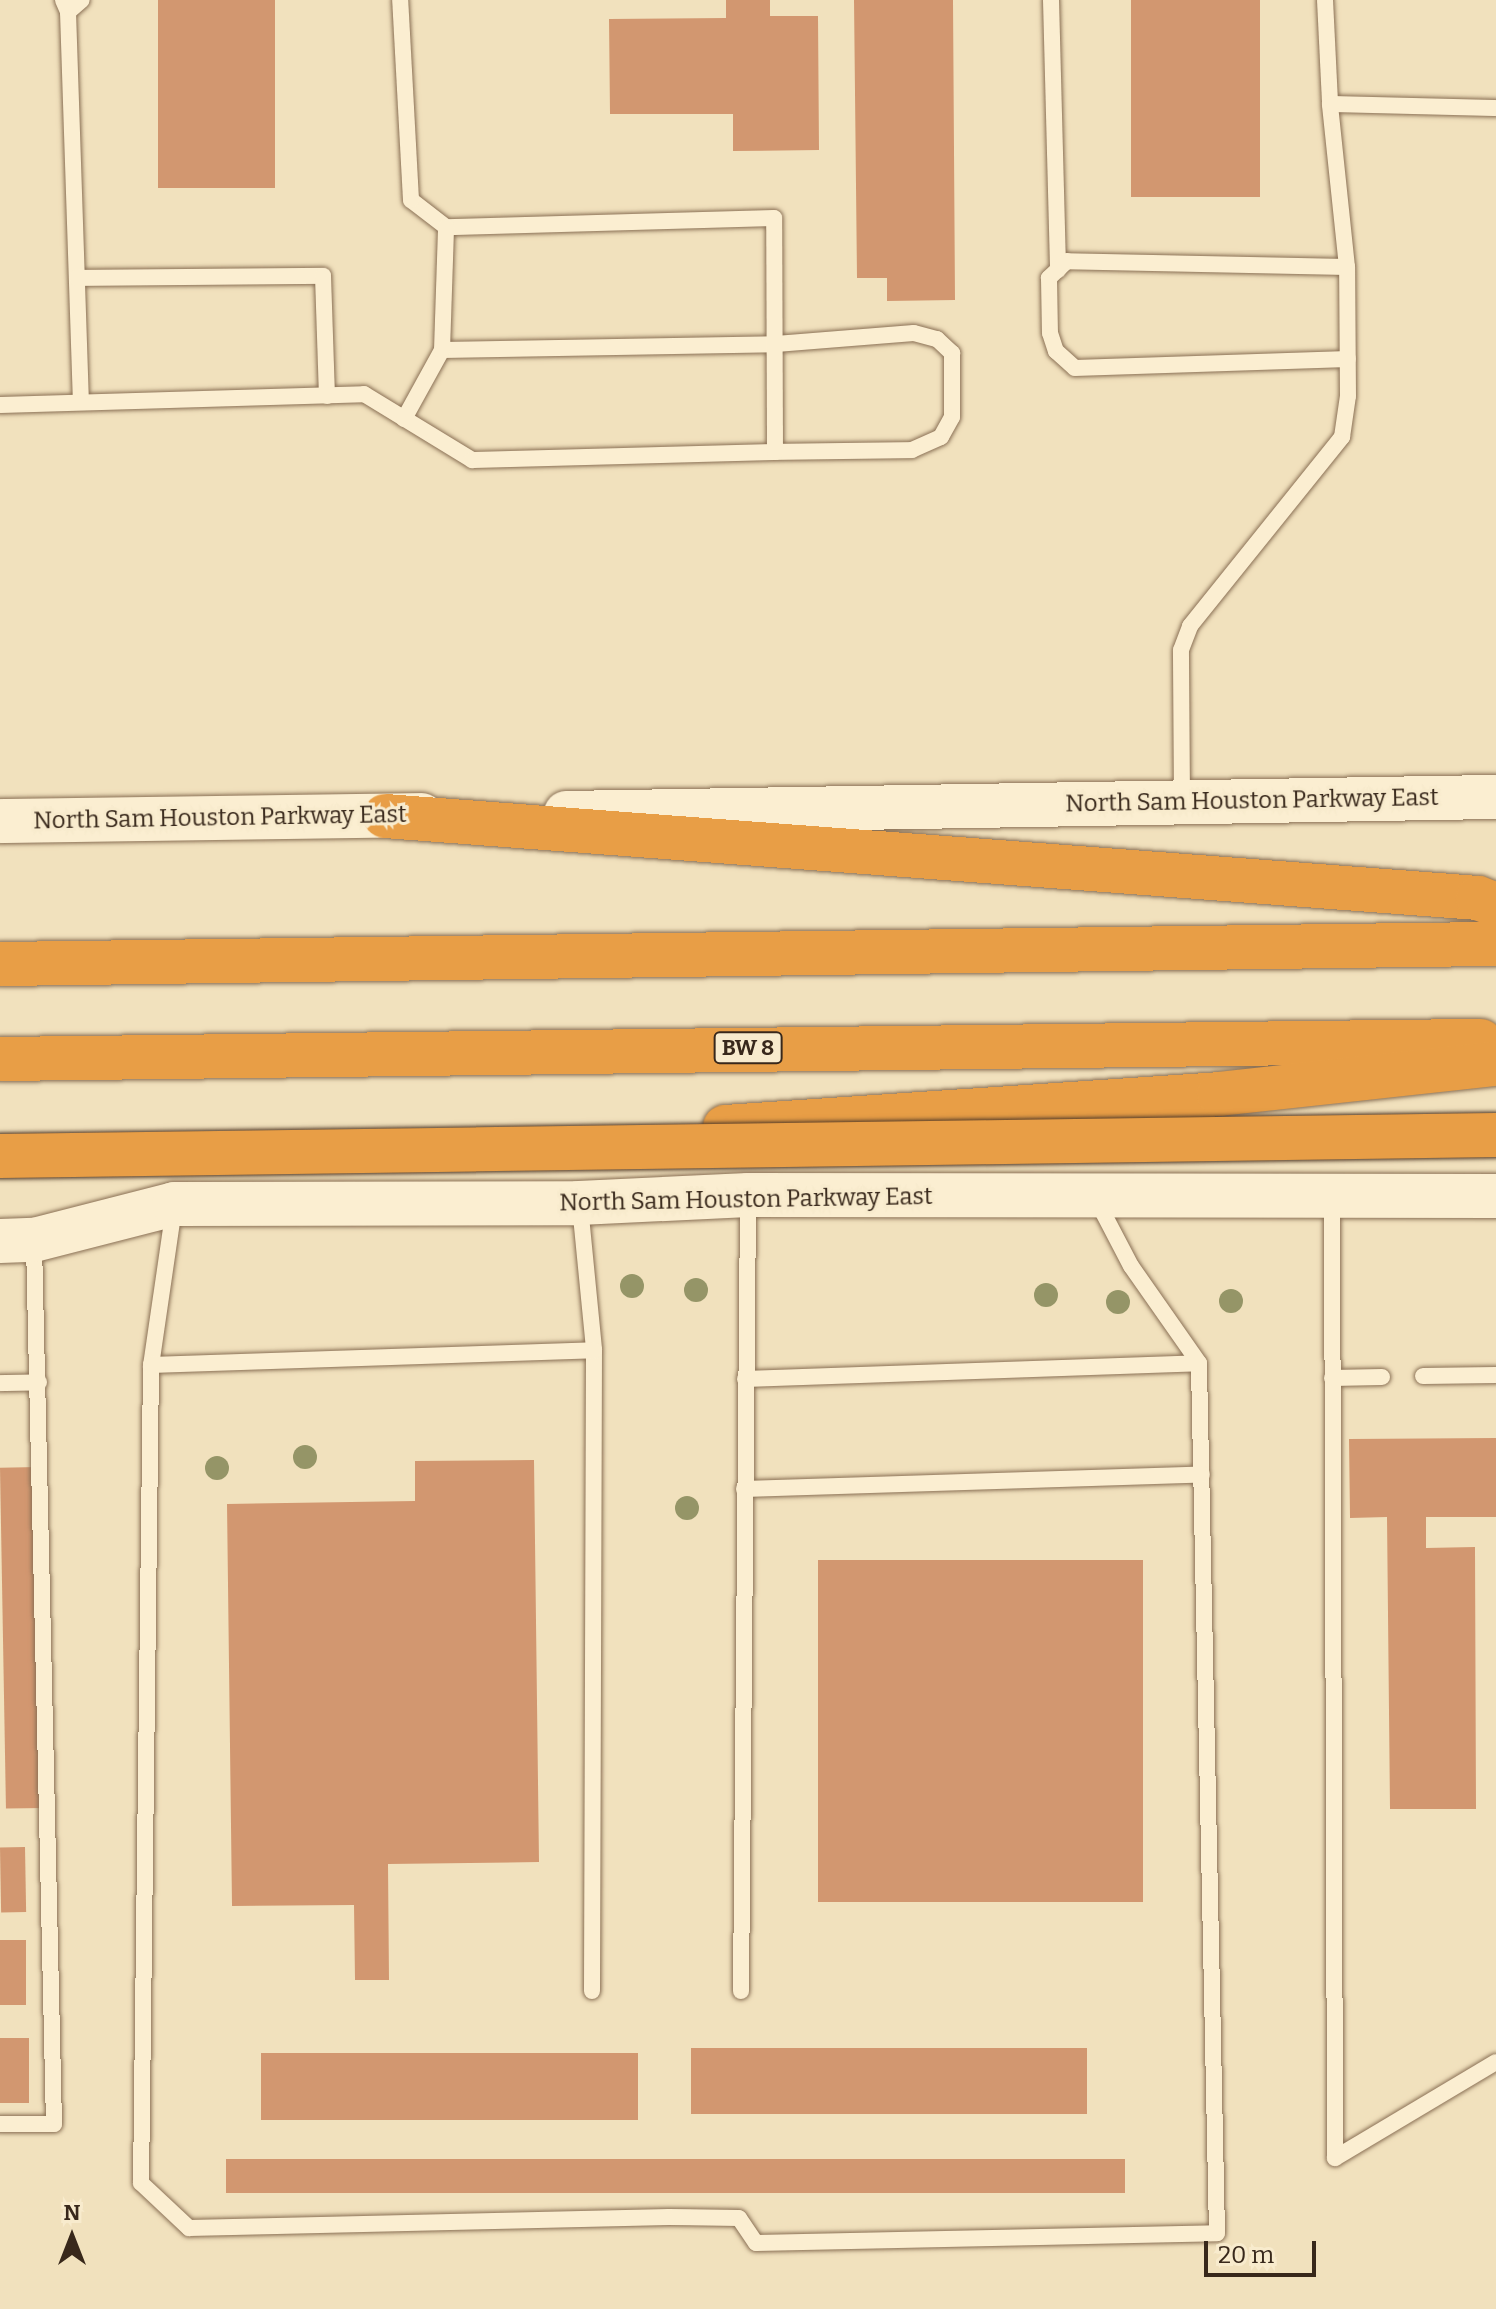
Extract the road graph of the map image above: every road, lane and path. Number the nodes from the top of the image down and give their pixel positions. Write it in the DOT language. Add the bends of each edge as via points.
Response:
graph roads {
  1 [pos="82,0"];
  2 [pos="400,0"];
  3 [pos="1051,0"];
  4 [pos="1325,0"];
  5 [pos="66,6"];
  6 [pos="1330,104"];
  7 [pos="1496,108"];
  8 [pos="446,227"];
  9 [pos="1347,267"];
  10 [pos="1058,270"];
  11 [pos="77,278"];
  12 [pos="776,344"];
  13 [pos="442,350"];
  14 [pos="1348,359"];
  15 [pos="327,396"];
  16 [pos="81,402"];
  17 [pos="0,405"];
  18 [pos="404,419"];
  19 [pos="775,452"];
  20 [pos="1496,797"];
  21 [pos="1182,802"];
  22 [pos="385,816"];
  23 [pos="0,821"];
  24 [pos="1496,905"];
  25 [pos="1496,944"];
  26 [pos="0,964"];
  27 [pos="1496,1042"];
  28 [pos="0,1059"];
  29 [pos="1496,1064"];
  30 [pos="1496,1135"];
  31 [pos="0,1156"];
  32 [pos="0,1176"];
  33 [pos="748,1195"];
  34 [pos="1496,1196"];
  35 [pos="1095,1198"];
  36 [pos="1332,1198"];
  37 [pos="579,1203"];
  38 [pos="174,1204"];
  39 [pos="17,1240"];
  40 [pos="594,1350"];
  41 [pos="1199,1363"];
  42 [pos="151,1365"];
  43 [pos="1496,1375"];
  44 [pos="1423,1376"];
  45 [pos="1382,1377"];
  46 [pos="1332,1378"];
  47 [pos="745,1379"];
  48 [pos="39,1382"];
  49 [pos="0,1383"];
  50 [pos="1202,1475"];
  51 [pos="744,1489"];
  52 [pos="592,1991"];
  53 [pos="741,1991"];
  54 [pos="1496,2062"];
  55 [pos="0,2124"];
  1 -- 5 [label="lane"];
  2 -- 8 [label="lane" via="411,200"];
  3 -- 10 [label="lane"];
  4 -- 6 [label="lane"];
  5 -- 11 [label="lane"];
  6 -- 7 [label="lane"];
  6 -- 9 [label="lane"];
  8 -- 12 [label="lane" via="774,218"];
  8 -- 13 [label="lane"];
  9 -- 10 [label="lane" via="1067,261"];
  9 -- 14 [label="lane"];
  10 -- 14 [label="lane" via="1049,278 1050,333 1056,351 1075,368"];
  11 -- 15 [label="lane" via="323,276"];
  11 -- 16 [label="lane"];
  12 -- 13 [label="lane"];
  12 -- 19 [label="lane"];
  12 -- 19 [label="lane" via="914,333 937,339 952,353 952,417 941,437 912,450"];
  13 -- 18 [label="lane"];
  14 -- 21 [label="lane" via="1342,437 1190,626 1181,650"];
  15 -- 16 [label="lane"];
  15 -- 18 [label="lane" via="364,394"];
  16 -- 17 [label="lane"];
  18 -- 19 [label="lane" via="472,460"];
  20 -- 21 [label="main road, North Sam Houston Parkway East"];
  21 -- 22 [label="main road, North Sam Houston Parkway East"];
  22 -- 23 [label="main road, North Sam Houston Parkway East"];
  22 -- 24 [label="highway" via="1478,898"];
  25 -- 26 [label="highway"];
  27 -- 28 [label="highway, BW 8"];
  29 -- 32 [label="highway" via="1204,1095"];
  30 -- 31 [label="highway, bridge"];
  33 -- 35 [label="main road, North Sam Houston Parkway East"];
  33 -- 37 [label="main road, North Sam Houston Parkway East"];
  33 -- 47 [label="lane"];
  34 -- 36 [label="main road, North Sam Houston Parkway East"];
  35 -- 36 [label="main road, North Sam Houston Parkway East"];
  35 -- 41 [label="lane" via="1131,1266"];
  36 -- 46 [label="lane"];
  37 -- 38 [label="main road, North Sam Houston Parkway East"];
  37 -- 40 [label="lane"];
  38 -- 39 [label="main road, North Sam Houston Parkway East"];
  38 -- 42 [label="lane"];
  39 -- 48 [label="lane"];
  40 -- 42 [label="lane"];
  40 -- 52 [label="lane"];
  41 -- 47 [label="lane"];
  41 -- 50 [label="lane"];
  42 -- 50 [label="lane" via="141,2183 189,2228 669,2217 739,2218 756,2243 1217,2233"];
  43 -- 44 [label="lane"];
  45 -- 46 [label="lane"];
  46 -- 54 [label="lane" via="1335,2158"];
  47 -- 51 [label="lane"];
  48 -- 49 [label="lane"];
  48 -- 55 [label="lane" via="54,2124"];
  50 -- 51 [label="lane"];
  51 -- 53 [label="lane"];
}
